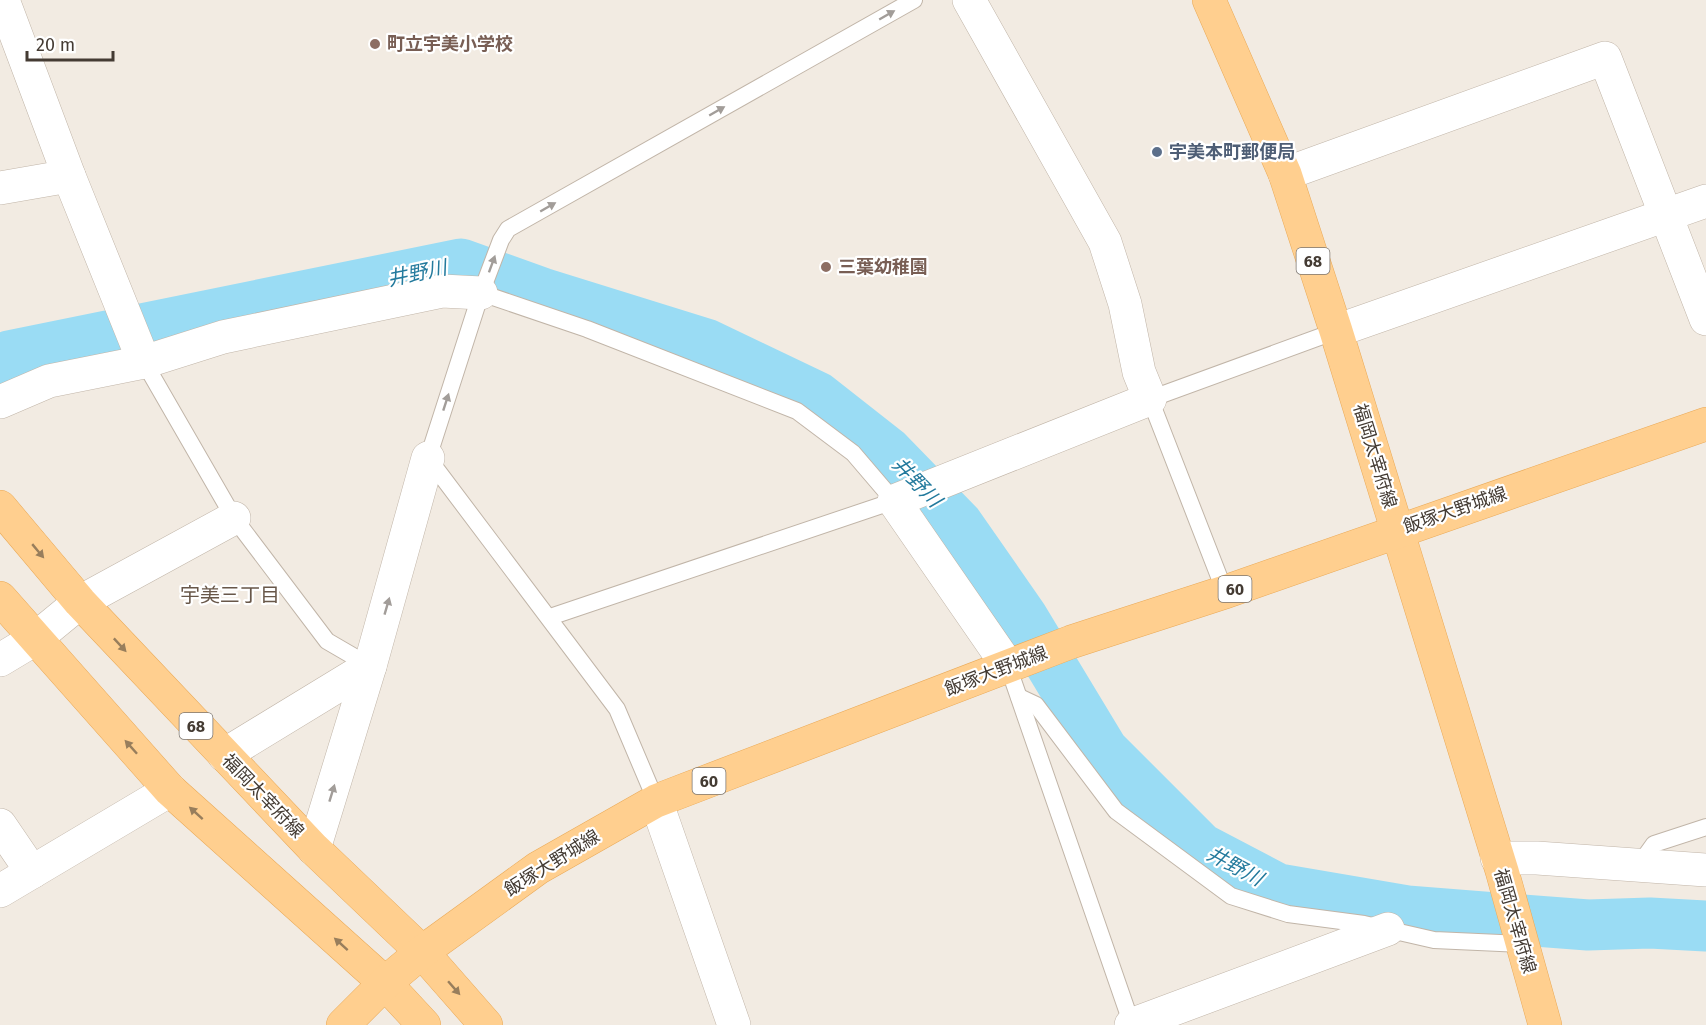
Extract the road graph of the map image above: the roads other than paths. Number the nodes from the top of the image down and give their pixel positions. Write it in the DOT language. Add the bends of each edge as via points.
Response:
graph roads {
  1 [pos="3,0"];
  2 [pos="914,0"];
  3 [pos="969,0"];
  4 [pos="1209,0"];
  5 [pos="1284,174"];
  6 [pos="69,176"];
  7 [pos="0,188"];
  8 [pos="1706,201"];
  9 [pos="1668,216"];
  10 [pos="483,290"];
  11 [pos="1706,319"];
  12 [pos="1336,331"];
  13 [pos="142,356"];
  14 [pos="1150,399"];
  15 [pos="0,402"];
  16 [pos="1706,424"];
  17 [pos="428,458"];
  18 [pos="900,498"];
  19 [pos="0,507"];
  20 [pos="234,518"];
  21 [pos="1398,530"];
  22 [pos="1225,592"];
  23 [pos="0,598"];
  24 [pos="80,602"];
  25 [pos="550,617"];
  26 [pos="35,639"];
  27 [pos="0,660"];
  28 [pos="1016,664"];
  29 [pos="370,666"];
  30 [pos="1018,698"];
  31 [pos="224,755"];
  32 [pos="170,790"];
  33 [pos="656,801"];
  34 [pos="0,825"];
  35 [pos="1706,826"];
  36 [pos="314,849"];
  37 [pos="1500,865"];
  38 [pos="1639,865"];
  39 [pos="1706,870"];
  40 [pos="32,872"];
  41 [pos="0,891"];
  42 [pos="1388,929"];
  43 [pos="1522,945"];
  44 [pos="422,952"];
  45 [pos="385,983"];
  46 [pos="343,1025"];
  47 [pos="424,1025"];
  48 [pos="486,1025"];
  49 [pos="734,1025"];
  50 [pos="1132,1025"];
  51 [pos="1545,1025"];
  1 -- 6 [label="street"];
  10 -- 2 [label="lane, one-way" via="508,229"];
  3 -- 14 [label="street" via="1105,242 1125,304 1139,372"];
  4 -- 5 [label="main road, 福岡太宰府線 / 68"];
  5 -- 9 [label="street" via="1605,58"];
  5 -- 12 [label="main road, 福岡太宰府線 / 68"];
  6 -- 7 [label="street"];
  6 -- 13 [label="street"];
  8 -- 9 [label="street"];
  9 -- 11 [label="street"];
  9 -- 12 [label="street"];
  10 -- 13 [label="street" via="442,291"];
  17 -- 10 [label="lane, one-way"];
  10 -- 18 [label="lane" via="797,411 853,453"];
  12 -- 14 [label="lane"];
  12 -- 21 [label="main road, 福岡太宰府線 / 68"];
  13 -- 15 [label="street" via="49,381"];
  13 -- 20 [label="lane"];
  14 -- 18 [label="street"];
  14 -- 22 [label="lane"];
  16 -- 21 [label="main road, 飯塚大野城線 / 60"];
  17 -- 25 [label="lane"];
  29 -- 17 [label="street, one-way"];
  18 -- 25 [label="lane"];
  18 -- 28 [label="street"];
  19 -- 24 [label="main road, 福岡太宰府線 / 68, one-way"];
  20 -- 24 [label="street"];
  20 -- 29 [label="lane" via="327,641"];
  21 -- 22 [label="main road, 飯塚大野城線 / 60"];
  21 -- 37 [label="main road, 福岡太宰府線 / 68"];
  22 -- 28 [label="main road, 飯塚大野城線 / 60"];
  23 -- 26 [label="main road"];
  24 -- 26 [label="street"];
  24 -- 31 [label="main road, 福岡太宰府線 / 68, one-way"];
  25 -- 33 [label="lane" via="617,709"];
  26 -- 27 [label="street"];
  32 -- 26 [label="main road, one-way"];
  28 -- 30 [label="lane"];
  28 -- 33 [label="main road, 飯塚大野城線 / 60"];
  29 -- 31 [label="street"];
  36 -- 29 [label="street, one-way"];
  30 -- 42 [label="lane" via="1036,705 1116,811 1231,896 1288,914"];
  30 -- 50 [label="lane"];
  31 -- 36 [label="main road, 福岡太宰府線 / 68"];
  32 -- 40 [label="street"];
  45 -- 32 [label="main road, one-way"];
  33 -- 44 [label="main road, 飯塚大野城線 / 60" via="538,868"];
  33 -- 49 [label="street"];
  34 -- 40 [label="street"];
  35 -- 38 [label="lane" via="1654,844"];
  36 -- 44 [label="main road, 福岡太宰府線 / 68"];
  37 -- 38 [label="street" via="1538,858"];
  37 -- 43 [label="main road, 福岡太宰府線 / 68"];
  38 -- 39 [label="street"];
  40 -- 41 [label="street"];
  42 -- 43 [label="lane" via="1434,940"];
  42 -- 50 [label="street"];
  43 -- 51 [label="main road, 福岡太宰府線 / 68"];
  44 -- 45 [label="main road, 飯塚大野城線 / 60"];
  44 -- 48 [label="main road, 福岡太宰府線 / 68, one-way"];
  45 -- 46 [label="main road, 飯塚大野城線 / 60"];
  45 -- 47 [label="main road"];
}
